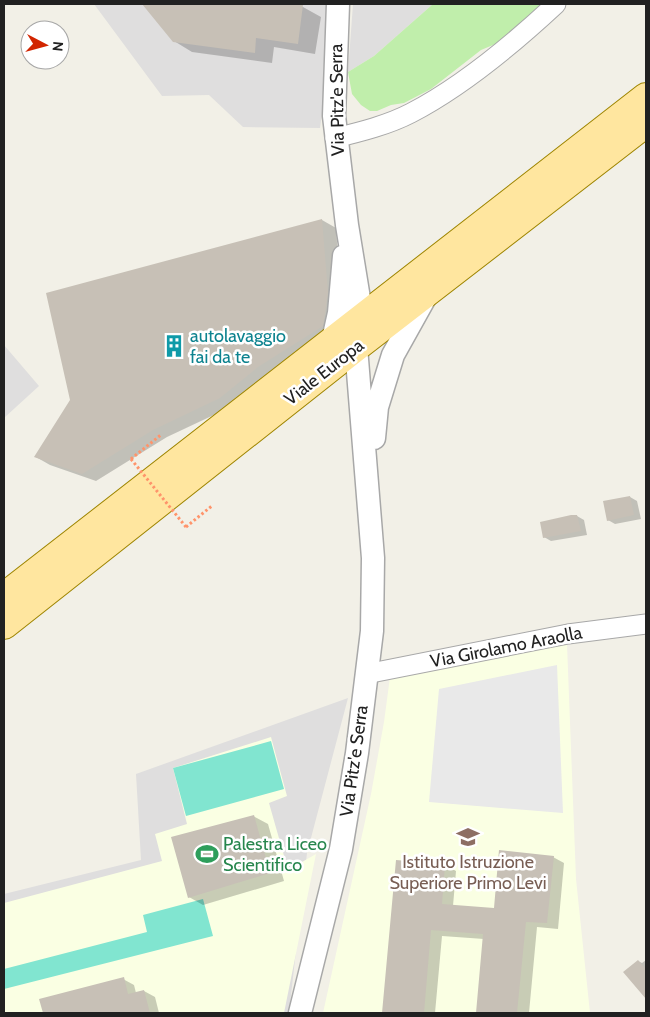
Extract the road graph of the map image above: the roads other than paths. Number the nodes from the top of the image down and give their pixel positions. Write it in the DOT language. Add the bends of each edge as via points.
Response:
graph roads {
  1 [pos="338,4"];
  2 [pos="556,4"];
  3 [pos="646,97"];
  4 [pos="646,123"];
  5 [pos="335,138"];
  6 [pos="347,225"];
  7 [pos="429,290"];
  8 [pos="362,317"];
  9 [pos="344,343"];
  10 [pos="370,504"];
  11 [pos="4,597"];
  12 [pos="646,624"];
  13 [pos="4,625"];
  14 [pos="366,674"];
  15 [pos="300,1013"];
  1 -- 5 [label="street, Via Pitz'e Serra"];
  2 -- 5 [label="street" via="506,49 431,102 409,114"];
  3 -- 8 [label="main road, Viale Europa"];
  4 -- 7 [label="main road, Viale Europa"];
  5 -- 6 [label="street, Via Pitz'e Serra"];
  6 -- 8 [label="street, Via Pitz'e Serra"];
  6 -- 9 [label="street, Via Pitz'e Serra" via="339,313"];
  7 -- 9 [label="main road, Viale Europa"];
  7 -- 10 [label="street, Via Pitz'e Serra" via="393,355 377,407"];
  8 -- 9 [label="main road, Viale Europa"];
  9 -- 10 [label="street, Via Pitz'e Serra"];
  9 -- 11 [label="main road, Viale Europa"];
  9 -- 13 [label="main road, Viale Europa"];
  10 -- 14 [label="street, Via Pitz'e Serra" via="374,558 372,631"];
  12 -- 14 [label="street, Via Girolamo Araolla" via="568,634"];
  14 -- 15 [label="street, Via Pitz'e Serra" via="341,849"];
}
